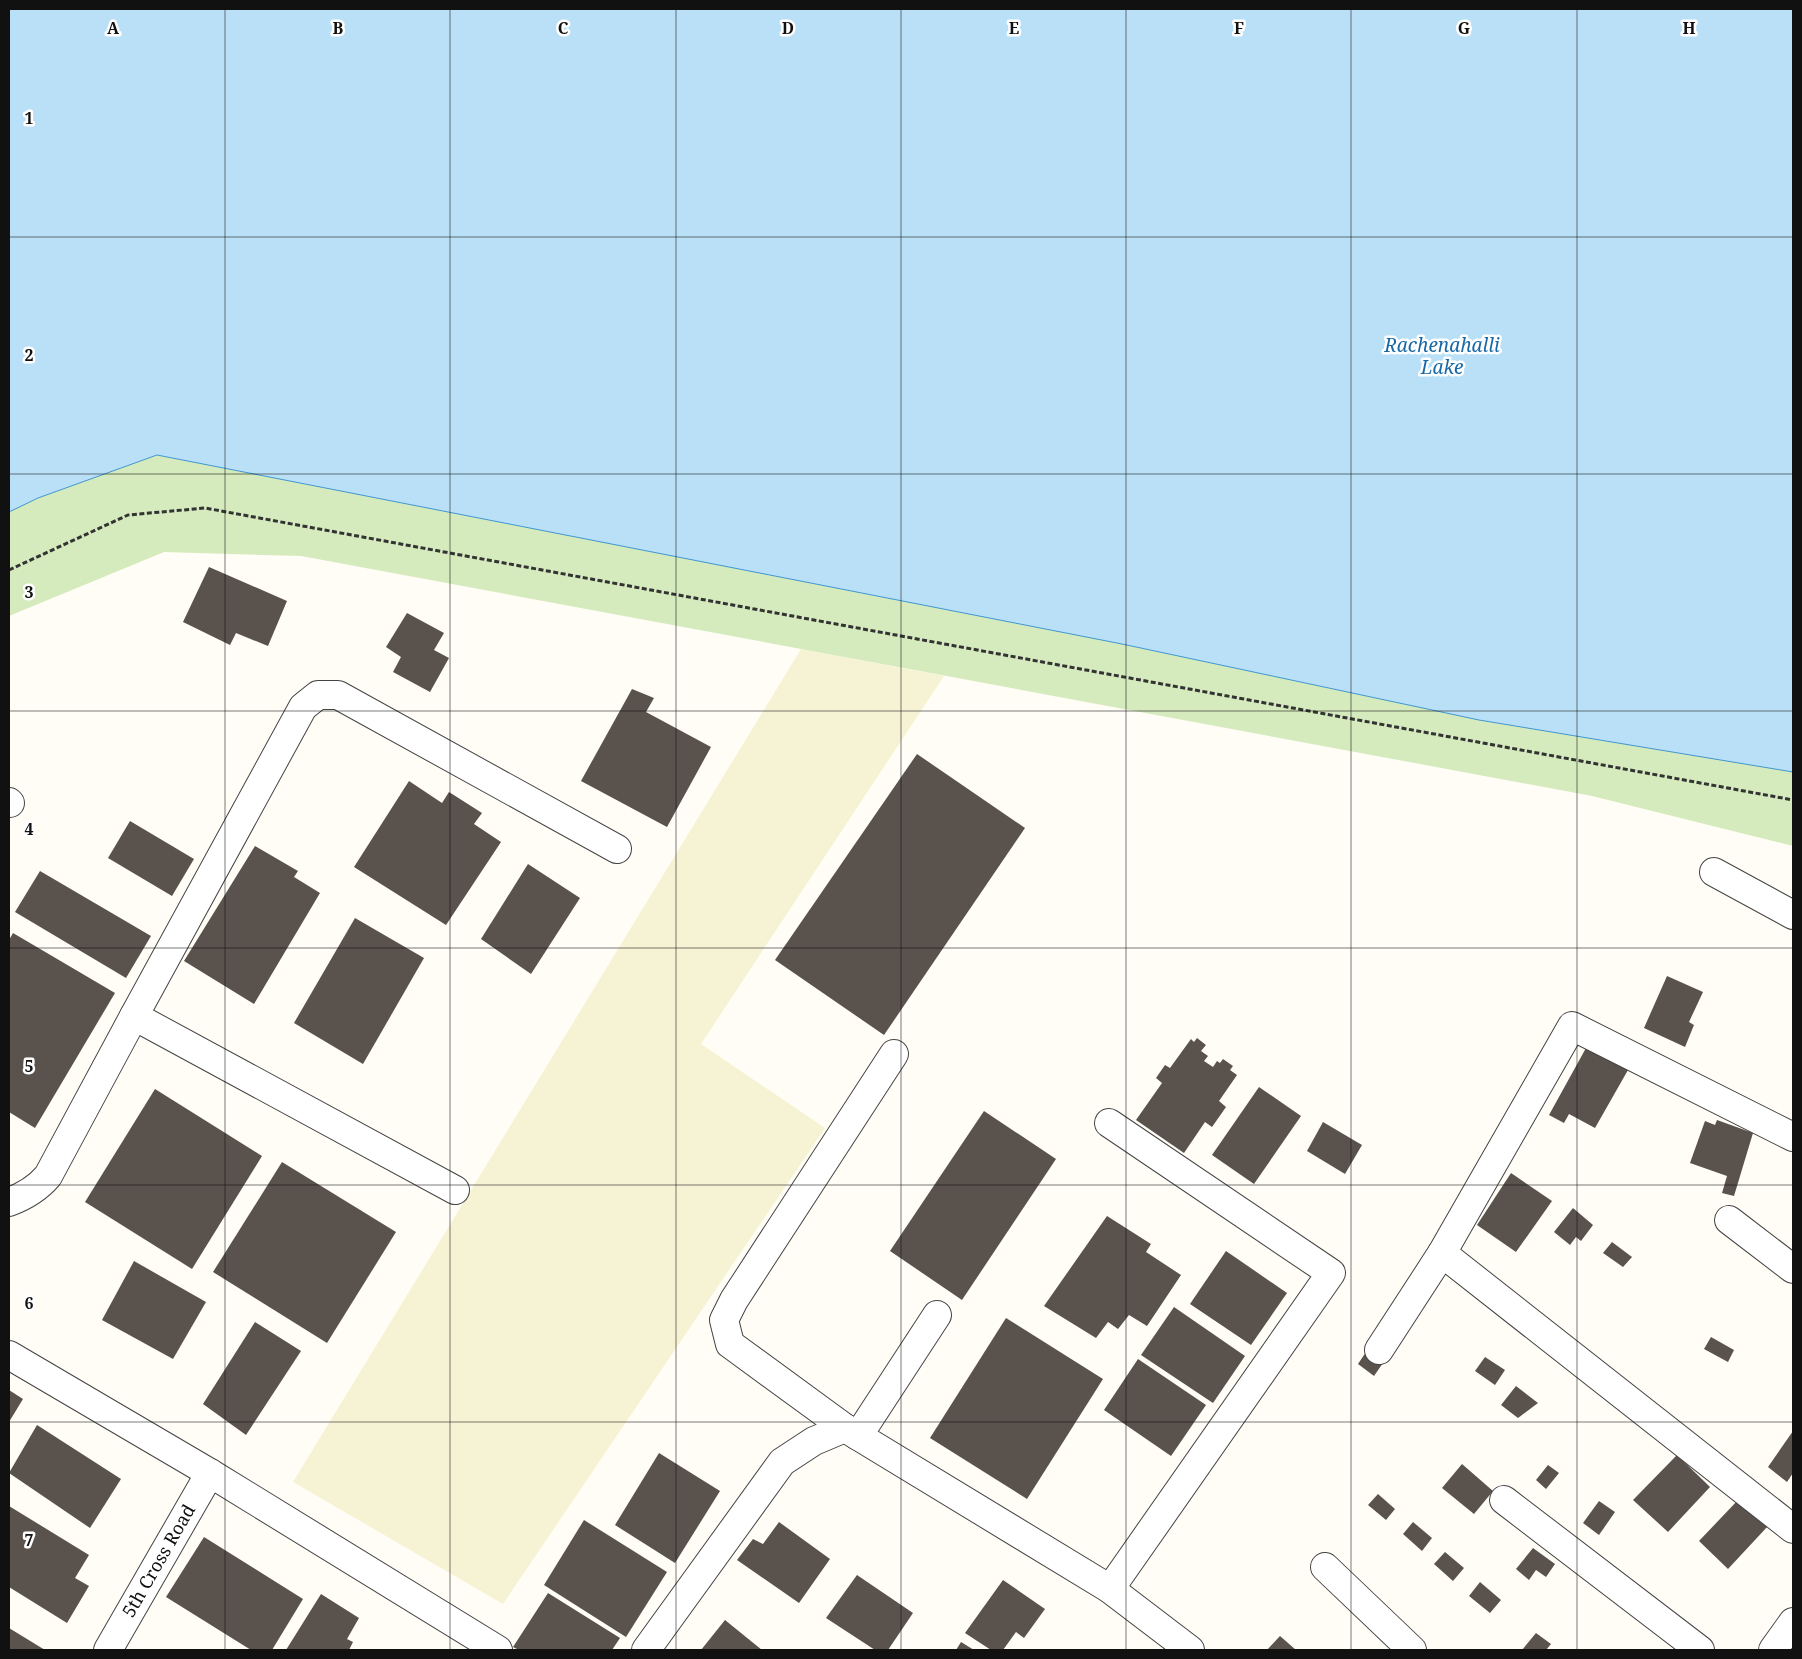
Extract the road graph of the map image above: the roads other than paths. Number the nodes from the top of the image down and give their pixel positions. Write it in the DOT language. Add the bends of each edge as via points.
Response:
graph roads {
  1 [pos="617,849"];
  2 [pos="1714,872"];
  3 [pos="1793,914"];
  4 [pos="134,1016"];
  5 [pos="894,1054"];
  6 [pos="1109,1122"];
  7 [pos="1793,1137"];
  8 [pos="455,1190"];
  9 [pos="9,1202"];
  10 [pos="1729,1220"];
  11 [pos="1442,1253"];
  12 [pos="1793,1268"];
  13 [pos="936,1315"];
  14 [pos="1379,1350"];
  15 [pos="9,1355"];
  16 [pos="851,1432"];
  17 [pos="210,1473"];
  18 [pos="1504,1500"];
  19 [pos="1793,1529"];
  20 [pos="1325,1567"];
  21 [pos="1110,1589"];
  22 [pos="1793,1622"];
  23 [pos="108,1650"];
  24 [pos="498,1650"];
  25 [pos="646,1650"];
  26 [pos="1190,1650"];
  27 [pos="1412,1650"];
  28 [pos="1700,1650"];
  29 [pos="1773,1650"];
  1 -- 4 [label="street" via="338,695 318,695 303,707"];
  2 -- 3 [label="street"];
  4 -- 8 [label="street"];
  4 -- 9 [label="street" via="48,1176 39,1187"];
  5 -- 16 [label="street" via="724,1320 730,1344"];
  6 -- 21 [label="street" via="1331,1274"];
  7 -- 11 [label="street" via="1572,1026"];
  10 -- 12 [label="street"];
  11 -- 14 [label="street"];
  11 -- 19 [label="street"];
  13 -- 16 [label="street"];
  15 -- 17 [label="street"];
  16 -- 21 [label="street"];
  16 -- 25 [label="street" via="814,1440 782,1462"];
  17 -- 23 [label="street, 5th Cross Road"];
  17 -- 24 [label="street"];
  18 -- 28 [label="street"];
  20 -- 27 [label="street"];
  21 -- 26 [label="street"];
  22 -- 29 [label="street"];
}
